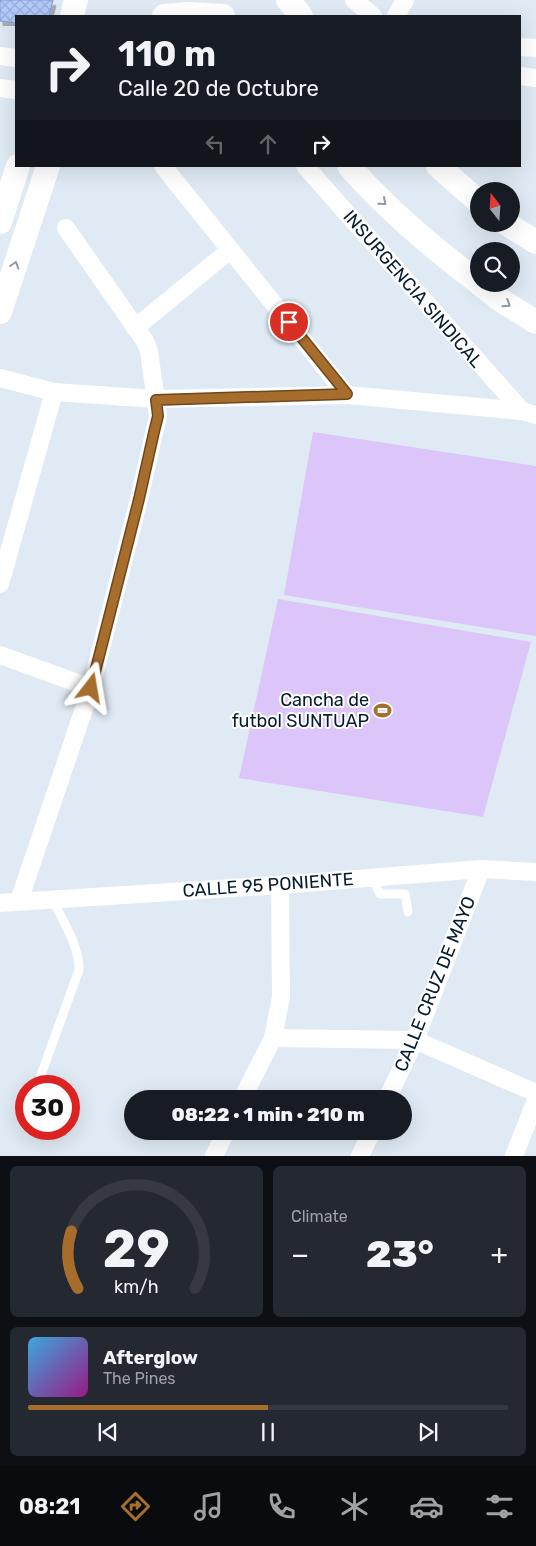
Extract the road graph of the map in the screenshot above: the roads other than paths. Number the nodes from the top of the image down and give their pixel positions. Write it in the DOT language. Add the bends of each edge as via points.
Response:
graph roads {
  1 [pos="76,0"];
  2 [pos="208,0"];
  3 [pos="288,0"];
  4 [pos="354,0"];
  5 [pos="404,0"];
  6 [pos="72,15"];
  7 [pos="177,15"];
  8 [pos="206,15"];
  9 [pos="220,15"];
  10 [pos="300,15"];
  11 [pos="373,15"];
  12 [pos="396,15"];
  13 [pos="521,47"];
  14 [pos="536,48"];
  15 [pos="0,56"];
  16 [pos="15,58"];
  17 [pos="521,76"];
  18 [pos="536,78"];
  19 [pos="0,88"];
  20 [pos="15,90"];
  21 [pos="18,167"];
  22 [pos="48,167"];
  23 [pos="164,167"];
  24 [pos="306,167"];
  25 [pos="350,167"];
  26 [pos="439,167"];
  27 [pos="470,194"];
  28 [pos="0,222"];
  29 [pos="66,228"];
  30 [pos="520,232"];
  31 [pos="536,242"];
  32 [pos="230,250"];
  33 [pos="470,276"];
  34 [pos="490,292"];
  35 [pos="0,312"];
  36 [pos="536,322"];
  37 [pos="135,328"];
  38 [pos="0,378"];
  39 [pos="54,392"];
  40 [pos="347,394"];
  41 [pos="156,400"];
  42 [pos="529,413"];
  43 [pos="0,584"];
  44 [pos="0,655"];
  45 [pos="91,688"];
  46 [pos="481,869"];
  47 [pos="536,872"];
  48 [pos="375,877"];
  49 [pos="280,885"];
  50 [pos="53,900"];
  51 [pos="20,902"];
  52 [pos="0,903"];
  53 [pos="408,912"];
  54 [pos="273,1038"];
  55 [pos="415,1040"];
  56 [pos="41,1075"];
  57 [pos="247,1090"];
  58 [pos="391,1090"];
  59 [pos="536,1092"];
  60 [pos="536,1100"];
  61 [pos="222,1140"];
  62 [pos="368,1140"];
  63 [pos="214,1156"];
  64 [pos="360,1156"];
  65 [pos="514,1156"];
  1 -- 6 [label="main road"];
  2 -- 9 [label="main road"];
  3 -- 10 [label="main road"];
  4 -- 11 [label="street"];
  5 -- 12 [label="street"];
  7 -- 8 [label="main road"];
  13 -- 14 [label="street"];
  15 -- 16 [label="street"];
  17 -- 18 [label="street"];
  19 -- 20 [label="street"];
  21 -- 28 [label="main road"];
  35 -- 22 [label="main road, one-way"];
  23 -- 32 [label="street"];
  24 -- 42 [label="street, INSURGENCIA SINDICAL"];
  25 -- 33 [label="main road, one-way" via="372,193"];
  26 -- 27 [label="main road"];
  29 -- 37 [label="street"];
  30 -- 31 [label="main road"];
  32 -- 37 [label="street"];
  32 -- 40 [label="street"];
  34 -- 36 [label="main road, one-way"];
  37 -- 41 [label="street" via="149,352"];
  38 -- 39 [label="street"];
  39 -- 41 [label="street"];
  39 -- 43 [label="street"];
  40 -- 41 [label="street"];
  40 -- 42 [label="street"];
  41 -- 45 [label="street" via="158,416"];
  44 -- 45 [label="street"];
  45 -- 51 [label="street"];
  46 -- 47 [label="street, CALLE 95 PONIENTE"];
  46 -- 48 [label="street, CALLE 95 PONIENTE"];
  46 -- 55 [label="street, CALLE CRUZ DE MAYO"];
  48 -- 49 [label="street, CALLE 95 PONIENTE"];
  48 -- 53 [label="lane" via="378,893 405,894"];
  49 -- 50 [label="street, CALLE 95 PONIENTE"];
  49 -- 54 [label="street" via="281,997"];
  50 -- 51 [label="street, CALLE 95 PONIENTE"];
  50 -- 56 [label="lane" via="76,948 79,970"];
  51 -- 52 [label="street, CALLE 95 PONIENTE"];
  54 -- 55 [label="street"];
  54 -- 57 [label="street"];
  55 -- 58 [label="street, CALLE CRUZ DE MAYO"];
  55 -- 59 [label="street"];
  60 -- 65 [label="street"];
  61 -- 63 [label="street"];
  62 -- 64 [label="street"];
}
